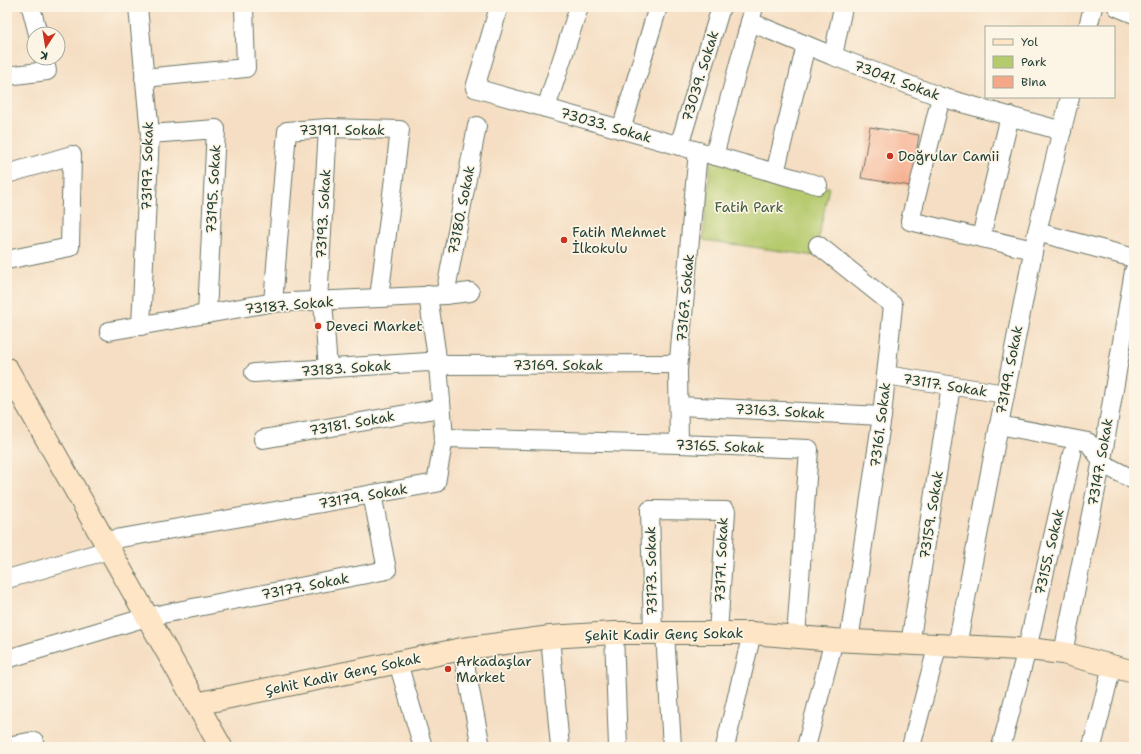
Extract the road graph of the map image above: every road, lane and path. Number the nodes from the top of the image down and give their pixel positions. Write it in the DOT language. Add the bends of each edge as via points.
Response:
graph roads {
  1 [pos="31,7"];
  2 [pos="138,7"];
  3 [pos="244,7"];
  4 [pos="499,7"];
  5 [pos="579,7"];
  6 [pos="658,7"];
  7 [pos="721,7"];
  8 [pos="843,7"];
  9 [pos="1092,7"];
  10 [pos="1117,7"];
  11 [pos="1134,14"];
  12 [pos="752,15"];
  13 [pos="36,26"];
  14 [pos="1088,26"];
  15 [pos="806,45"];
  16 [pos="833,56"];
  17 [pos="46,66"];
  18 [pos="7,76"];
  19 [pos="144,78"];
  20 [pos="941,97"];
  21 [pos="1070,98"];
  22 [pos="546,108"];
  23 [pos="1010,116"];
  24 [pos="477,126"];
  25 [pos="328,128"];
  26 [pos="621,130"];
  27 [pos="1062,131"];
  28 [pos="150,134"];
  29 [pos="679,146"];
  30 [pos="706,154"];
  31 [pos="775,173"];
  32 [pos="7,174"];
  33 [pos="818,185"];
  34 [pos="1037,232"];
  35 [pos="981,237"];
  36 [pos="818,245"];
  37 [pos="1034,250"];
  38 [pos="1134,258"];
  39 [pos="7,260"];
  40 [pos="1134,271"];
  41 [pos="470,292"];
  42 [pos="436,295"];
  43 [pos="379,298"];
  44 [pos="320,301"];
  45 [pos="273,303"];
  46 [pos="207,314"];
  47 [pos="141,326"];
  48 [pos="109,331"];
  49 [pos="678,364"];
  50 [pos="438,365"];
  51 [pos="7,369"];
  52 [pos="328,369"];
  53 [pos="254,374"];
  54 [pos="886,375"];
  55 [pos="951,386"];
  56 [pos="1005,394"];
  57 [pos="679,406"];
  58 [pos="441,408"];
  59 [pos="882,416"];
  60 [pos="999,424"];
  61 [pos="444,438"];
  62 [pos="263,439"];
  63 [pos="679,444"];
  64 [pos="1072,454"];
  65 [pos="1102,460"];
  66 [pos="1134,480"];
  67 [pos="372,494"];
  68 [pos="650,510"];
  69 [pos="107,546"];
  70 [pos="7,579"];
  71 [pos="147,616"];
  72 [pos="614,632"];
  73 [pos="659,633"];
  74 [pos="718,633"];
  75 [pos="752,633"];
  76 [pos="550,637"];
  77 [pos="796,637"];
  78 [pos="841,640"];
  79 [pos="910,644"];
  80 [pos="948,645"];
  81 [pos="1027,649"];
  82 [pos="462,650"];
  83 [pos="1064,653"];
  84 [pos="7,659"];
  85 [pos="398,663"];
  86 [pos="1112,666"];
  87 [pos="1134,672"];
  88 [pos="196,704"];
  89 [pos="34,741"];
  90 [pos="7,746"];
  91 [pos="221,747"];
  92 [pos="423,747"];
  93 [pos="481,747"];
  94 [pos="560,747"];
  95 [pos="618,747"];
  96 [pos="672,747"];
  97 [pos="725,747"];
  98 [pos="806,747"];
  99 [pos="911,747"];
  100 [pos="1000,747"];
  101 [pos="1092,747"];
  1 -- 13 [label="street"];
  2 -- 19 [label="street, 73197. Sokak"];
  3 -- 19 [label="street" via="246,68"];
  4 -- 22 [label="street, 73033. Sokak" via="475,88"];
  5 -- 22 [label="street"];
  6 -- 26 [label="street"];
  7 -- 29 [label="street, 73039. Sokak"];
  8 -- 16 [label="street"];
  9 -- 14 [label="street"];
  10 -- 11 [label="street"];
  12 -- 15 [label="street, 73041. Sokak"];
  12 -- 30 [label="street, 73167. Sokak"];
  15 -- 16 [label="street, 73041. Sokak"];
  15 -- 31 [label="street"];
  16 -- 20 [label="street, 73041. Sokak"];
  17 -- 18 [label="street" via="47,71"];
  19 -- 28 [label="street, 73197. Sokak"];
  20 -- 23 [label="street, 73041. Sokak"];
  20 -- 35 [label="street" via="910,221"];
  21 -- 27 [label="street, 73149. Sokak"];
  22 -- 26 [label="street, 73033. Sokak"];
  23 -- 27 [label="street, 73041. Sokak"];
  23 -- 35 [label="street"];
  24 -- 42 [label="street, 73180. Sokak"];
  25 -- 43 [label="street, 73191. Sokak" via="400,130"];
  25 -- 44 [label="street, 73193. Sokak"];
  25 -- 45 [label="street, 73191. Sokak" via="287,131"];
  26 -- 29 [label="street, 73033. Sokak"];
  27 -- 34 [label="street, 73149. Sokak"];
  28 -- 46 [label="street, 73195. Sokak" via="216,129"];
  28 -- 47 [label="street, 73197. Sokak"];
  29 -- 30 [label="street, 73033. Sokak"];
  30 -- 31 [label="street, 73033. Sokak"];
  30 -- 49 [label="street, 73167. Sokak"];
  31 -- 33 [label="street, 73033. Sokak"];
  32 -- 39 [label="street" via="72,155 70,247"];
  34 -- 37 [label="street, 73149. Sokak"];
  34 -- 38 [label="street"];
  35 -- 37 [label="street"];
  36 -- 54 [label="street, 73161. Sokak" via="893,305"];
  37 -- 56 [label="street, 73149. Sokak"];
  40 -- 65 [label="street, 73147. Sokak"];
  41 -- 42 [label="street, 73187. Sokak"];
  42 -- 43 [label="street, 73187. Sokak"];
  42 -- 50 [label="street, 73179. Sokak"];
  43 -- 44 [label="street, 73187. Sokak"];
  44 -- 45 [label="street, 73187. Sokak"];
  44 -- 52 [label="street, 73193. Sokak"];
  45 -- 46 [label="street, 73187. Sokak"];
  46 -- 47 [label="street, 73187. Sokak"];
  47 -- 48 [label="street, 73187. Sokak"];
  49 -- 50 [label="street, 73169. Sokak"];
  49 -- 57 [label="street, 73167. Sokak"];
  50 -- 52 [label="street, 73183. Sokak" via="428,362"];
  50 -- 58 [label="street, 73179. Sokak"];
  51 -- 69 [label="main road"];
  52 -- 53 [label="street, 73183. Sokak"];
  54 -- 55 [label="street, 73117. Sokak"];
  54 -- 59 [label="street, 73161. Sokak"];
  55 -- 56 [label="street, 73117. Sokak"];
  55 -- 79 [label="street, 73159. Sokak"];
  56 -- 60 [label="street, 73149. Sokak"];
  57 -- 59 [label="street, 73163. Sokak"];
  57 -- 63 [label="street, 73167. Sokak"];
  58 -- 61 [label="street, 73179. Sokak"];
  58 -- 62 [label="street, 73181. Sokak"];
  59 -- 78 [label="street, 73161. Sokak"];
  60 -- 65 [label="street" via="1088,442"];
  60 -- 80 [label="street, 73149. Sokak"];
  61 -- 63 [label="street, 73165. Sokak"];
  61 -- 67 [label="street, 73179. Sokak" via="436,483"];
  63 -- 77 [label="street, 73165. Sokak" via="809,449"];
  64 -- 81 [label="street, 73155. Sokak"];
  65 -- 66 [label="street"];
  65 -- 83 [label="street, 73147. Sokak"];
  67 -- 69 [label="street, 73179. Sokak"];
  67 -- 71 [label="street, 73177. Sokak" via="387,570"];
  68 -- 73 [label="street, 73173. Sokak"];
  68 -- 74 [label="street, 73171. Sokak" via="726,511"];
  69 -- 70 [label="street, 73179. Sokak"];
  69 -- 71 [label="main road"];
  71 -- 84 [label="street"];
  71 -- 88 [label="main road"];
  72 -- 73 [label="main road, Şehit Kadir Genç Sokak"];
  72 -- 76 [label="main road, Şehit Kadir Genç Sokak"];
  72 -- 95 [label="street"];
  73 -- 74 [label="main road, Şehit Kadir Genç Sokak"];
  73 -- 96 [label="street, 73173. Sokak"];
  74 -- 75 [label="main road, Şehit Kadir Genç Sokak"];
  75 -- 77 [label="main road, Şehit Kadir Genç Sokak"];
  75 -- 97 [label="street"];
  76 -- 82 [label="main road, Şehit Kadir Genç Sokak"];
  76 -- 94 [label="street"];
  77 -- 78 [label="main road, Şehit Kadir Genç Sokak"];
  78 -- 79 [label="main road, Şehit Kadir Genç Sokak"];
  78 -- 98 [label="street, 73161. Sokak"];
  79 -- 80 [label="main road, Şehit Kadir Genç Sokak"];
  80 -- 81 [label="main road, Şehit Kadir Genç Sokak"];
  80 -- 99 [label="street, 73149. Sokak"];
  81 -- 83 [label="main road, Şehit Kadir Genç Sokak"];
  81 -- 100 [label="street, 73155. Sokak"];
  82 -- 85 [label="main road, Şehit Kadir Genç Sokak"];
  82 -- 93 [label="street"];
  83 -- 86 [label="main road, Şehit Kadir Genç Sokak"];
  85 -- 88 [label="main road, Şehit Kadir Genç Sokak"];
  85 -- 92 [label="street"];
  86 -- 87 [label="main road, Şehit Kadir Genç Sokak"];
  86 -- 101 [label="street"];
  88 -- 91 [label="main road"];
  89 -- 90 [label="street"];
}
